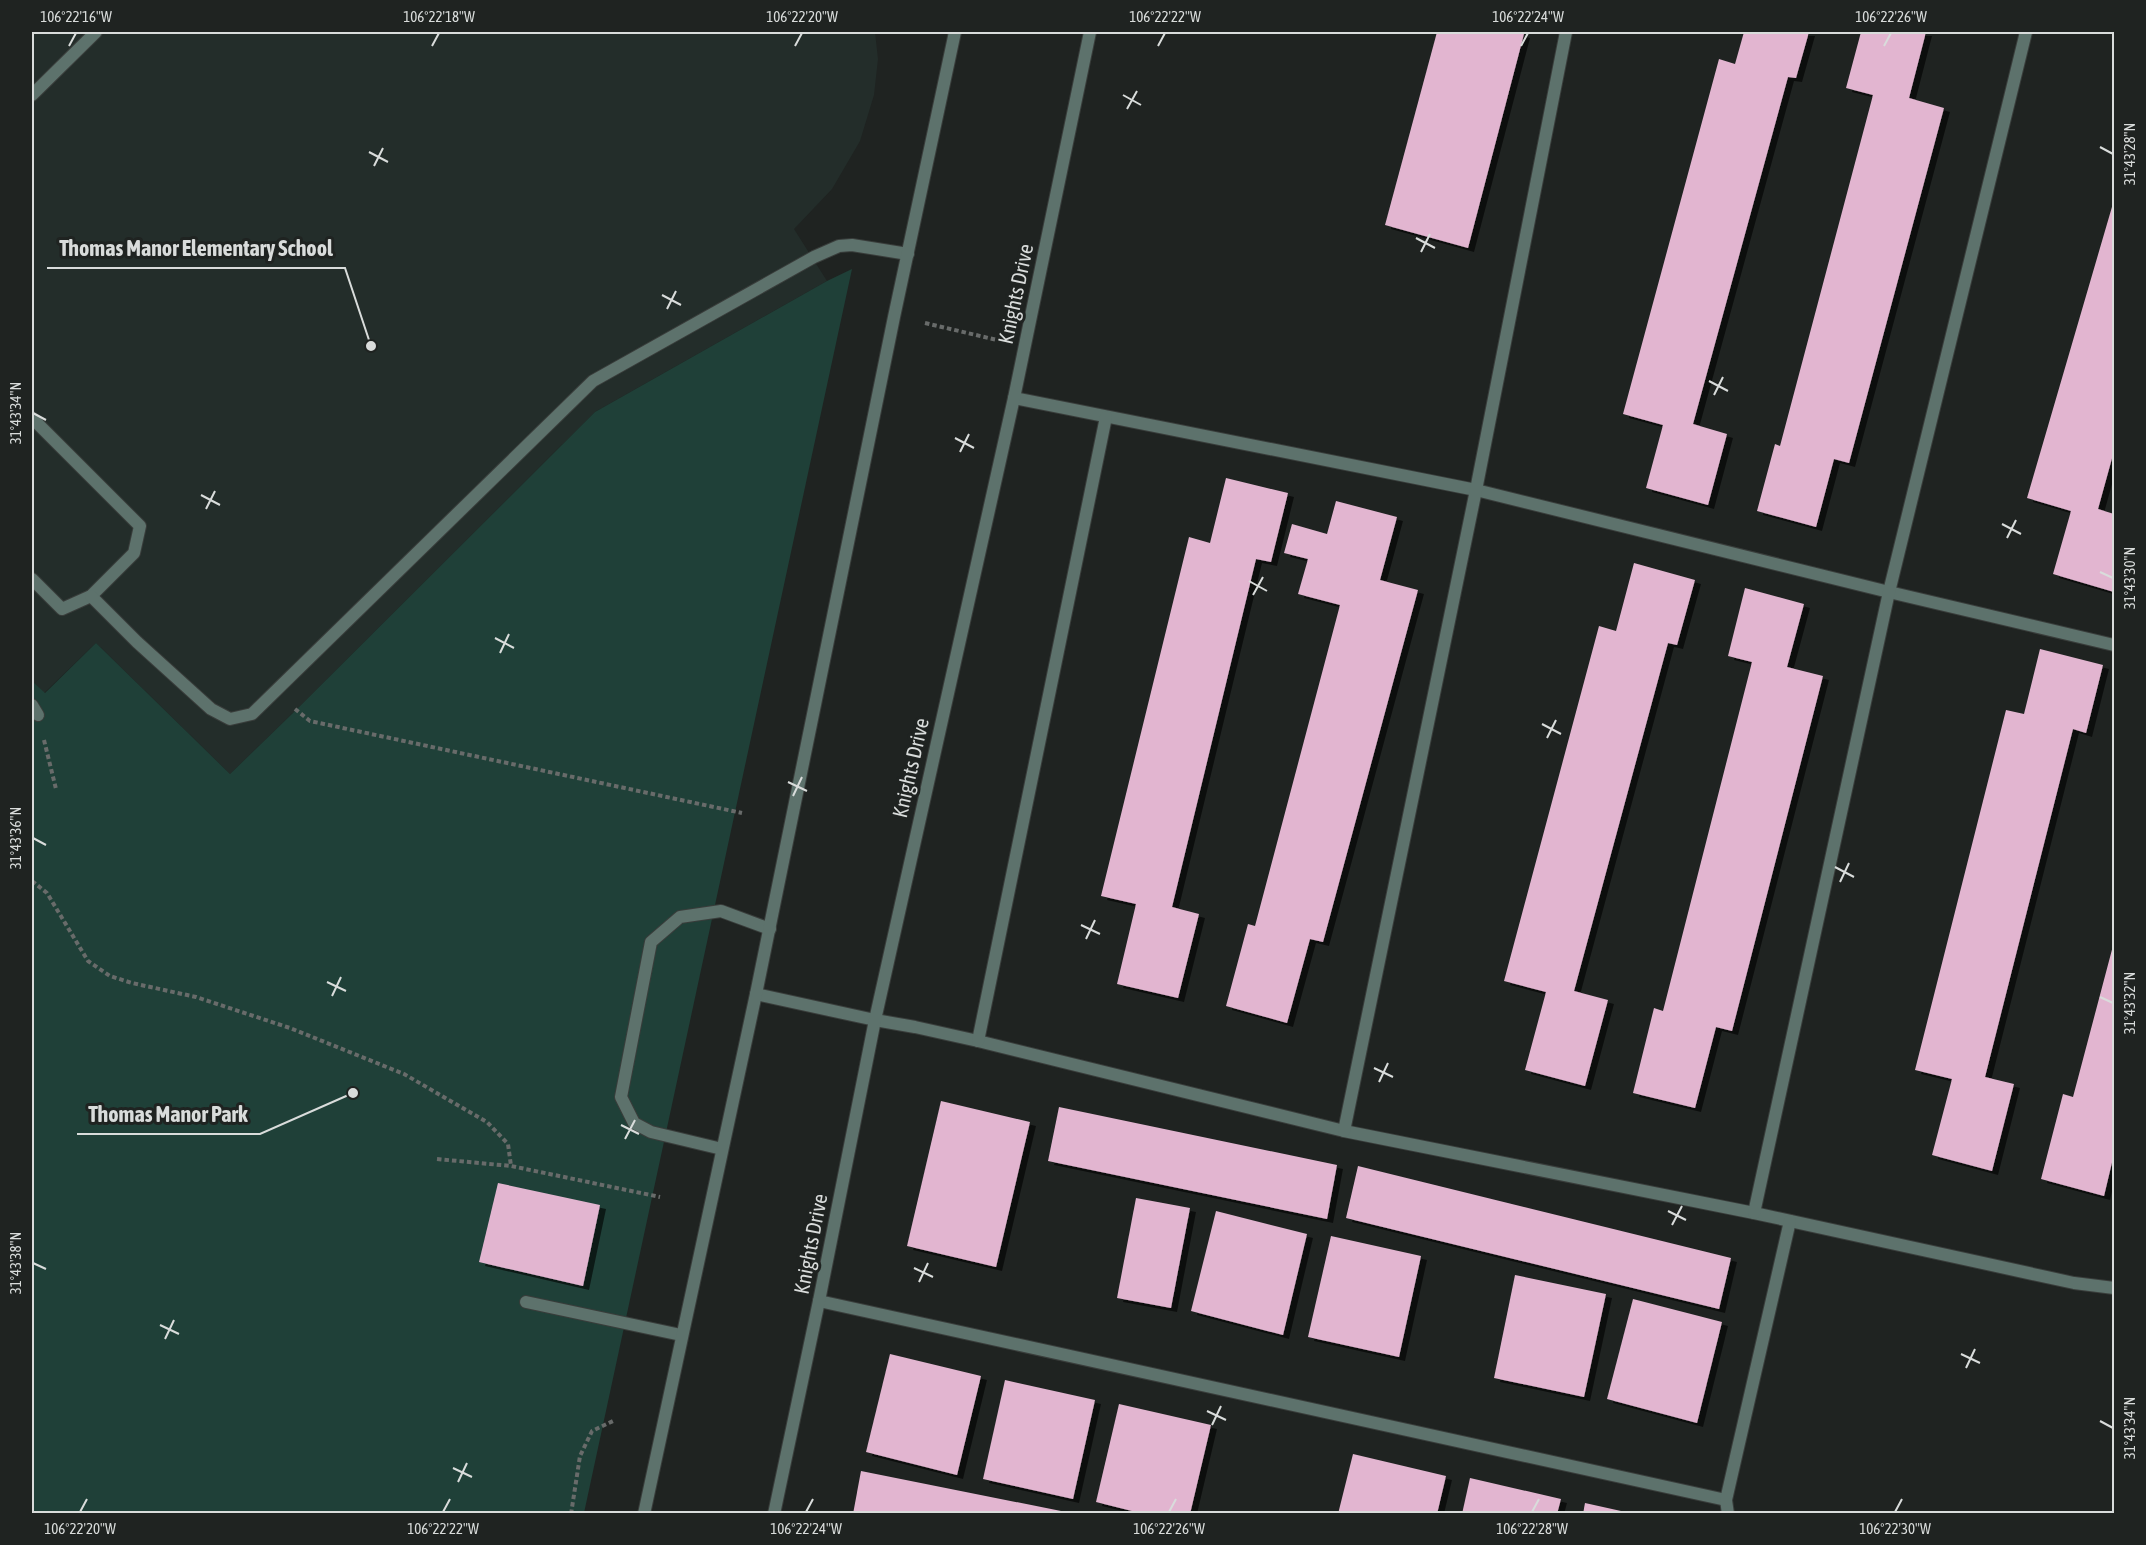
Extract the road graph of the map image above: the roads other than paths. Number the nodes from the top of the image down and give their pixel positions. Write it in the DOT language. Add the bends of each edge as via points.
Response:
graph roads {
  1 [pos="96,32"];
  2 [pos="955,32"];
  3 [pos="1090,32"];
  4 [pos="1566,32"];
  5 [pos="2026,32"];
  6 [pos="32,95"];
  7 [pos="908,254"];
  8 [pos="1014,398"];
  9 [pos="1106,417"];
  10 [pos="32,418"];
  11 [pos="1476,490"];
  12 [pos="32,579"];
  13 [pos="1889,592"];
  14 [pos="91,596"];
  15 [pos="2115,645"];
  16 [pos="770,928"];
  17 [pos="756,994"];
  18 [pos="875,1020"];
  19 [pos="978,1041"];
  20 [pos="1344,1131"];
  21 [pos="722,1149"];
  22 [pos="1754,1213"];
  23 [pos="1790,1221"];
  24 [pos="2115,1288"];
  25 [pos="819,1301"];
  26 [pos="526,1302"];
  27 [pos="681,1335"];
  28 [pos="1726,1500"];
  29 [pos="644,1514"];
  30 [pos="774,1514"];
  31 [pos="1728,1514"];
  1 -- 6 [label="street"];
  2 -- 7 [label="street"];
  3 -- 8 [label="street, Knights Drive"];
  4 -- 11 [label="street"];
  5 -- 13 [label="street"];
  7 -- 14 [label="street" via="839,246 592,381 252,714 230,719 203,701"];
  7 -- 16 [label="street"];
  8 -- 9 [label="street"];
  8 -- 18 [label="street, Knights Drive"];
  9 -- 11 [label="street"];
  9 -- 19 [label="street"];
  10 -- 14 [label="street" via="140,526 134,554"];
  11 -- 13 [label="street"];
  11 -- 20 [label="street"];
  12 -- 14 [label="street" via="62,609"];
  13 -- 15 [label="street"];
  13 -- 22 [label="street"];
  16 -- 17 [label="street"];
  16 -- 21 [label="street" via="721,911 680,917 651,942 621,1097 634,1123 651,1132"];
  17 -- 18 [label="street"];
  17 -- 21 [label="street"];
  18 -- 19 [label="street"];
  18 -- 25 [label="street, Knights Drive"];
  19 -- 20 [label="street"];
  20 -- 22 [label="street"];
  21 -- 27 [label="street"];
  22 -- 23 [label="street"];
  23 -- 24 [label="street" via="2074,1283"];
  23 -- 28 [label="street"];
  25 -- 28 [label="street"];
  25 -- 30 [label="street, Knights Drive"];
  26 -- 27 [label="street"];
  27 -- 29 [label="street"];
  28 -- 31 [label="street"];
}
